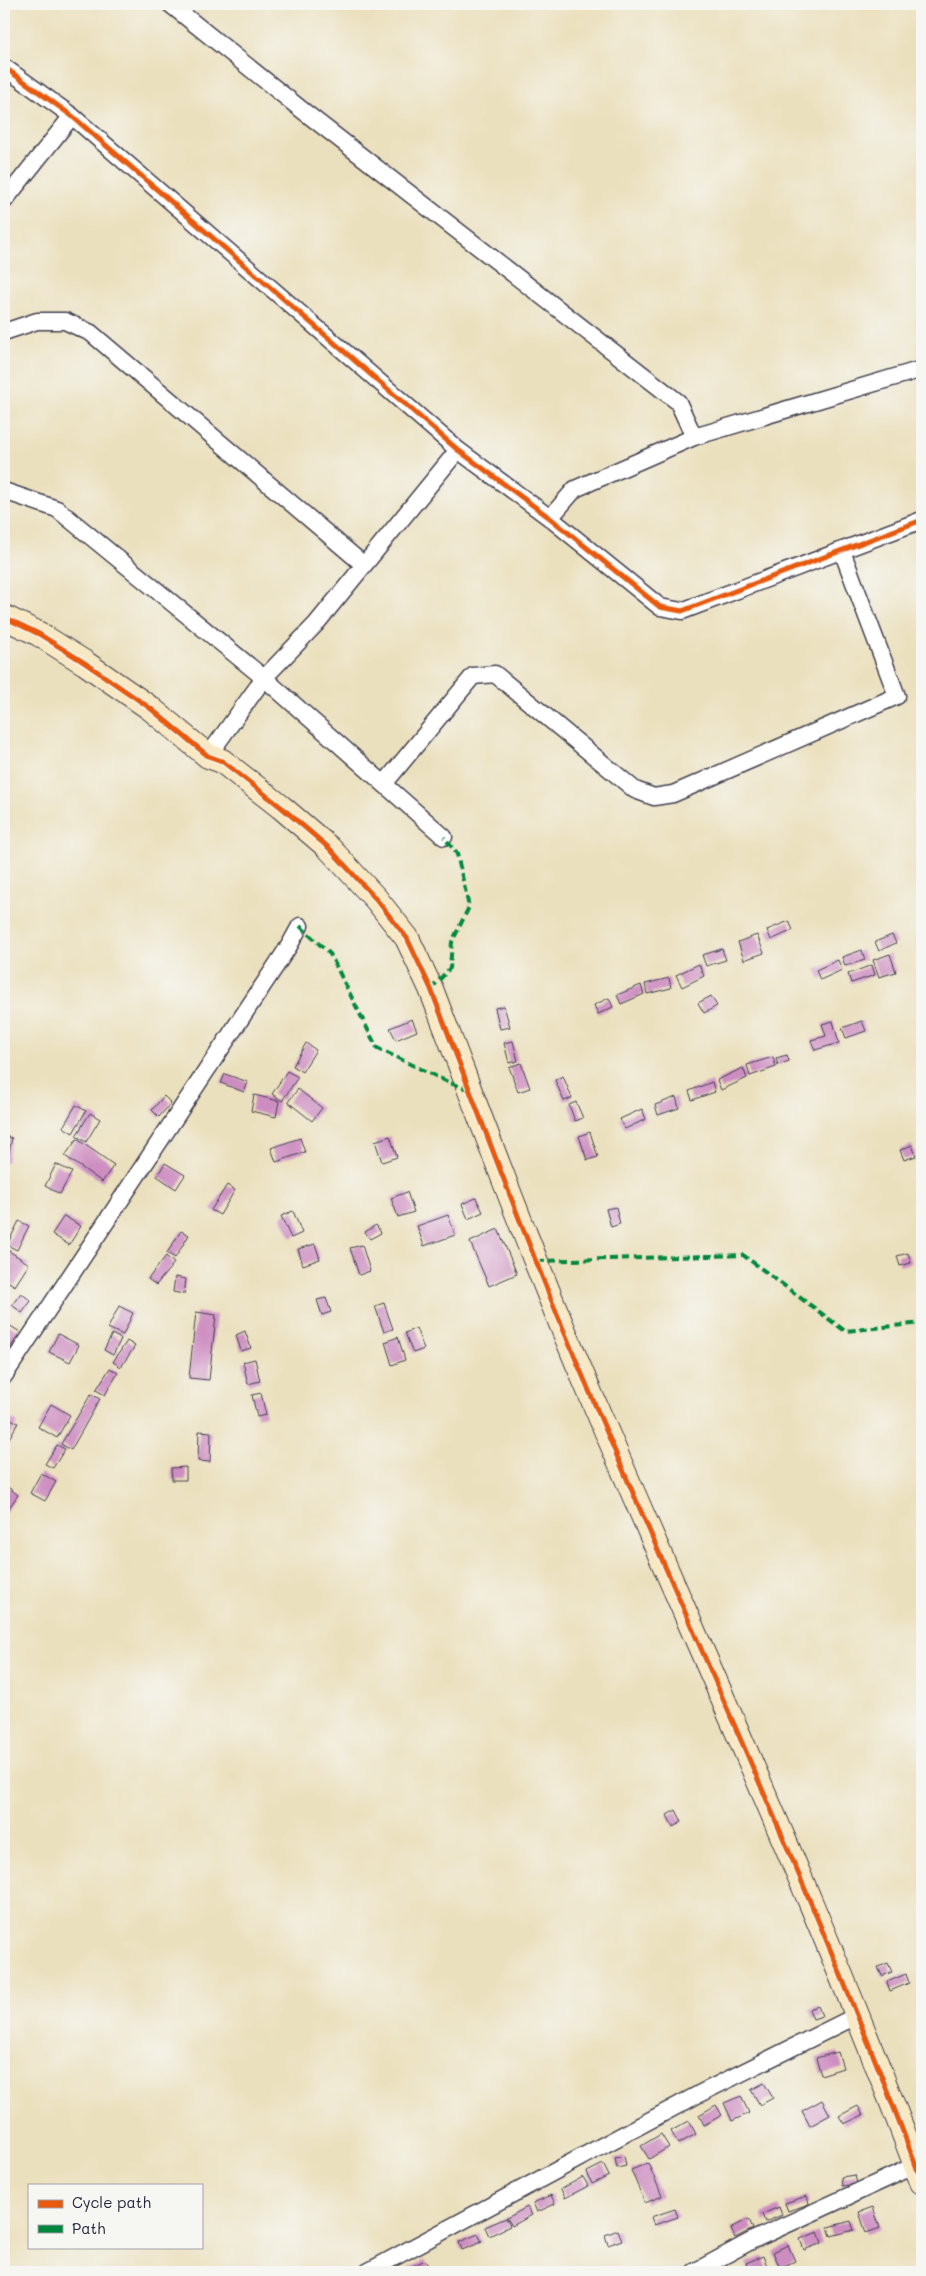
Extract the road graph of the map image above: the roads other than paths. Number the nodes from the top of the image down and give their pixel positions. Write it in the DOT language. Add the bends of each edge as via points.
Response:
graph roads {
  1 [pos="170,4"];
  2 [pos="4,67"];
  3 [pos="72,116"];
  4 [pos="4,201"];
  5 [pos="4,332"];
  6 [pos="922,369"];
  7 [pos="694,437"];
  8 [pos="458,450"];
  9 [pos="4,491"];
  10 [pos="550,518"];
  11 [pos="922,520"];
  12 [pos="842,551"];
  13 [pos="364,565"];
  14 [pos="4,617"];
  15 [pos="264,678"];
  16 [pos="208,756"];
  17 [pos="384,784"];
  18 [pos="444,837"];
  19 [pos="300,926"];
  20 [pos="4,1376"];
  21 [pos="858,2015"];
  22 [pos="919,2174"];
  23 [pos="367,2272"];
  24 [pos="694,2272"];
  1 -- 7 [label="street" via="678,402"];
  2 -- 3 [label="street"];
  3 -- 4 [label="street"];
  3 -- 8 [label="street"];
  5 -- 13 [label="street" via="37,321 65,321 91,333"];
  6 -- 7 [label="street"];
  7 -- 10 [label="street" via="575,489"];
  8 -- 10 [label="street"];
  8 -- 13 [label="street"];
  9 -- 15 [label="street" via="57,509"];
  10 -- 12 [label="street" via="660,607 682,611"];
  11 -- 12 [label="street"];
  12 -- 17 [label="street" via="897,696 673,794 654,797 635,790 495,674 473,676"];
  13 -- 15 [label="street" via="316,624"];
  14 -- 16 [label="street" via="39,634 85,663 150,708"];
  15 -- 16 [label="street"];
  15 -- 17 [label="street"];
  16 -- 21 [label="street" via="222,761 329,848 376,899 406,938 431,989 589,1391 757,1773"];
  17 -- 18 [label="street"];
  19 -- 20 [label="street" via="290,946"];
  21 -- 22 [label="street"];
  21 -- 23 [label="street" via="699,2094"];
  22 -- 24 [label="street" via="753,2240"];
}
